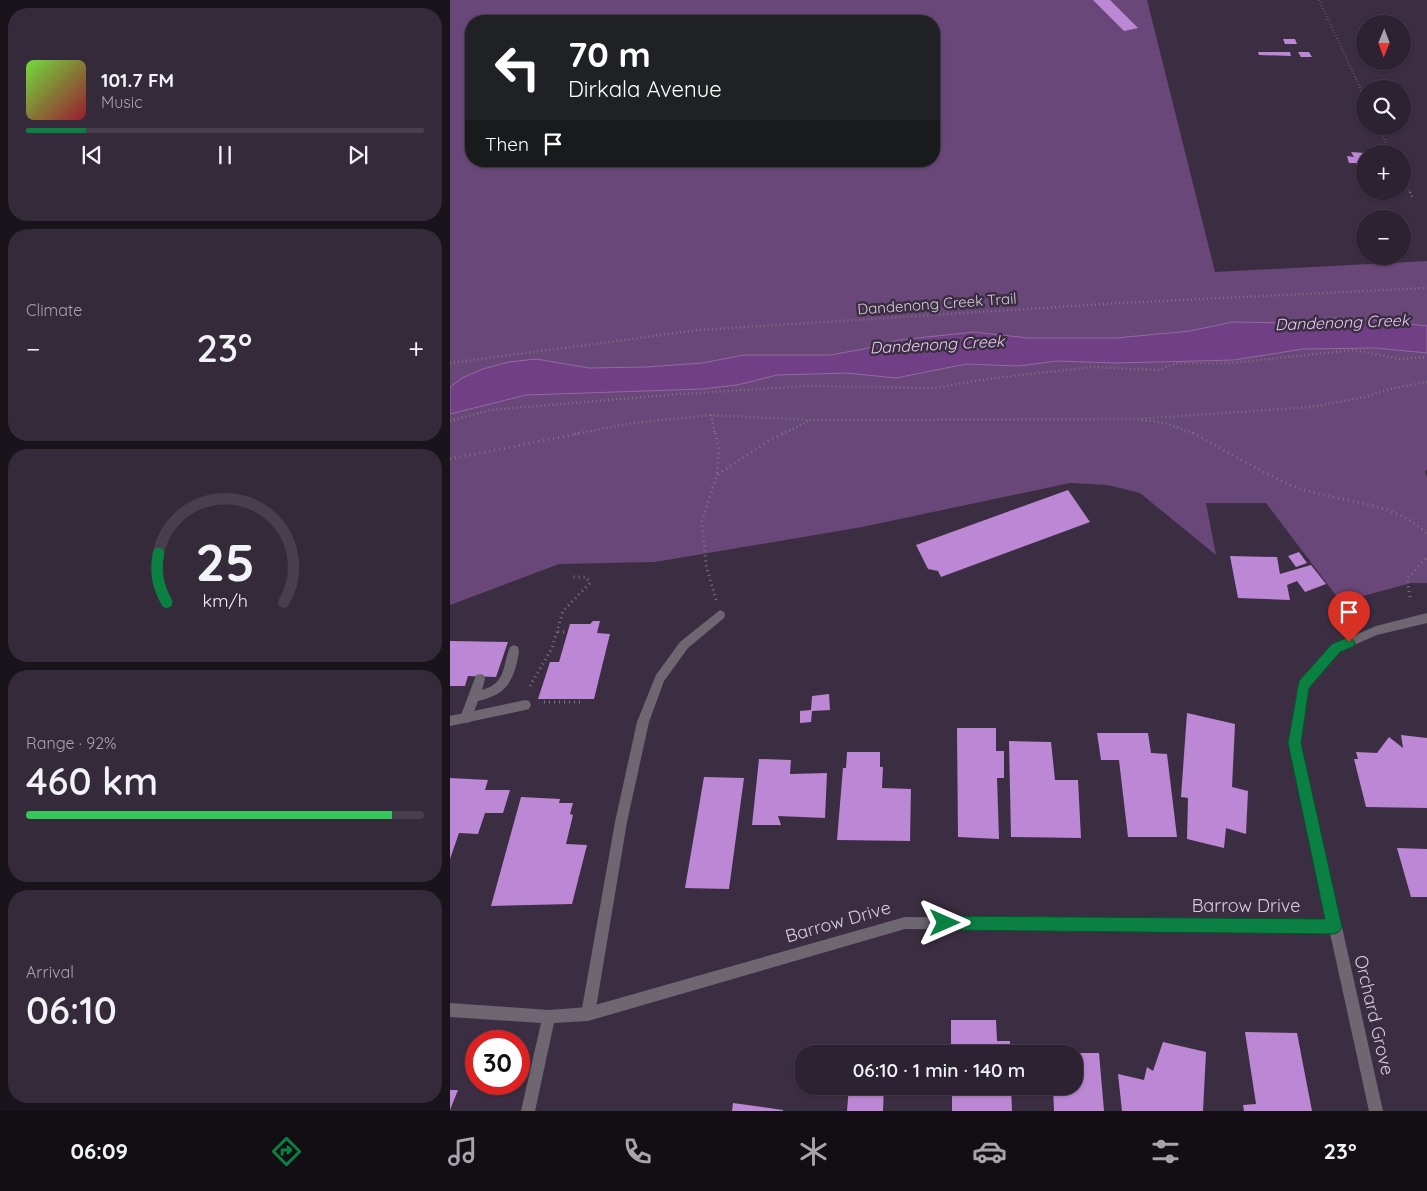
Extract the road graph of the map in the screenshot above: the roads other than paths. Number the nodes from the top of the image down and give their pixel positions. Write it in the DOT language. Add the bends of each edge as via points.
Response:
graph roads {
  1 [pos="720,615"];
  2 [pos="1427,618"];
  3 [pos="514,650"];
  4 [pos="480,679"];
  5 [pos="474,696"];
  6 [pos="526,705"];
  7 [pos="466,718"];
  8 [pos="450,721"];
  9 [pos="1334,927"];
  10 [pos="450,1010"];
  11 [pos="588,1014"];
  12 [pos="549,1016"];
  13 [pos="528,1111"];
  14 [pos="1376,1111"];
  1 -- 11 [label="street" via="684,645 660,678 643,722 621,822"];
  2 -- 9 [label="street, Orchard Grove" via="1376,631 1336,648 1303,685 1295,743"];
  3 -- 5 [label="street" via="507,679 501,687"];
  4 -- 5 [label="street"];
  5 -- 7 [label="street"];
  6 -- 7 [label="street"];
  7 -- 8 [label="street"];
  9 -- 11 [label="street, Barrow Drive" via="905,923"];
  9 -- 14 [label="street, Orchard Grove"];
  10 -- 12 [label="street, Barrow Drive"];
  11 -- 12 [label="street, Barrow Drive"];
  12 -- 13 [label="street"];
}
